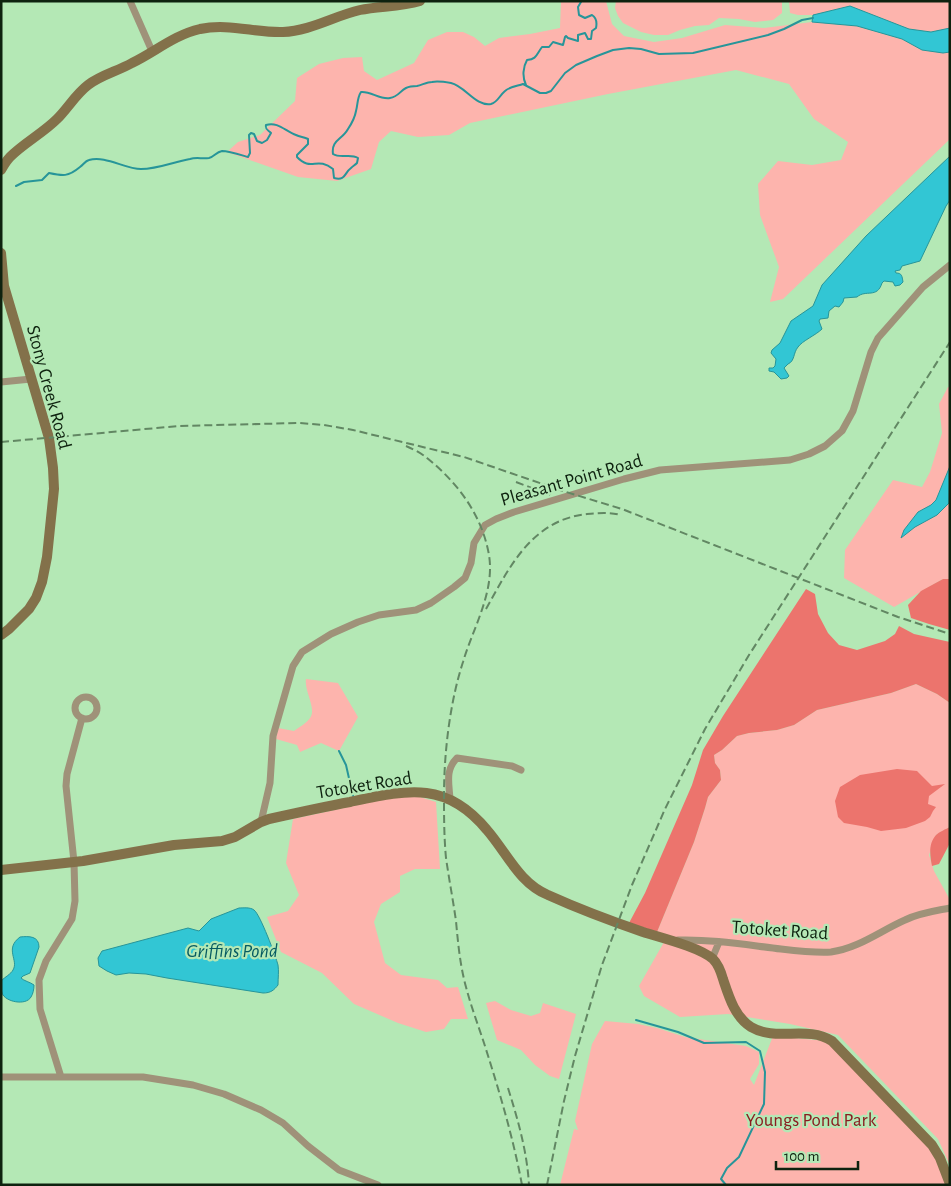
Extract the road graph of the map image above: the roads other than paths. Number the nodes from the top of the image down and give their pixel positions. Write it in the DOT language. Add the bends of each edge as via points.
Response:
graph roads {
  1 [pos="130,1"];
  2 [pos="420,1"];
  3 [pos="152,51"];
  4 [pos="1,170"];
  5 [pos="1,253"];
  6 [pos="950,265"];
  7 [pos="31,379"];
  8 [pos="1,382"];
  9 [pos="1,635"];
  10 [pos="82,718"];
  11 [pos="521,770"];
  12 [pos="450,799"];
  13 [pos="261,822"];
  14 [pos="74,862"];
  15 [pos="1,870"];
  16 [pos="950,908"];
  17 [pos="670,941"];
  18 [pos="719,942"];
  19 [pos="712,959"];
  20 [pos="1,1077"];
  21 [pos="61,1077"];
  22 [pos="950,1184"];
  23 [pos="378,1185"];
  1 -- 3 [label="street"];
  2 -- 3 [label="main road" via="360,10 284,32 214,27 175,38"];
  3 -- 4 [label="main road" via="87,85 57,119 9,158"];
  5 -- 7 [label="main road, Stony Creek Road" via="4,286"];
  6 -- 13 [label="street, Pleasant Point Road" via="923,287 878,338 853,412 842,431 825,446 790,460 660,470 496,519 482,529 474,543 466,578 454,588 416,610 358,622 302,652 294,666 273,736 270,783"];
  7 -- 8 [label="street"];
  7 -- 9 [label="main road, Stony Creek Road" via="49,438 53,468 47,557 36,598"];
  10 -- 14 [label="street" via="66,782"];
  11 -- 12 [label="street" via="457,758 448,776"];
  12 -- 13 [label="main road, Totoket Road" via="427,792 394,793"];
  12 -- 17 [label="main road, Totoket Road" via="480,821 516,870 537,890"];
  13 -- 14 [label="main road, Totoket Road" via="222,841 174,845"];
  14 -- 15 [label="main road, Totoket Road"];
  14 -- 21 [label="street" via="76,896 72,919 46,961 39,980 40,1009"];
  16 -- 18 [label="street, Totoket Road" via="906,919 862,943 835,951 800,951"];
  17 -- 18 [label="street, Totoket Road"];
  17 -- 19 [label="main road"];
  18 -- 19 [label="street, Totoket Road"];
  19 -- 22 [label="main road" via="719,968 737,1013 746,1023 765,1032 814,1034 832,1041 932,1145"];
  20 -- 21 [label="street"];
  21 -- 23 [label="street" via="143,1077 224,1094 261,1110 283,1124 340,1170"];
}
